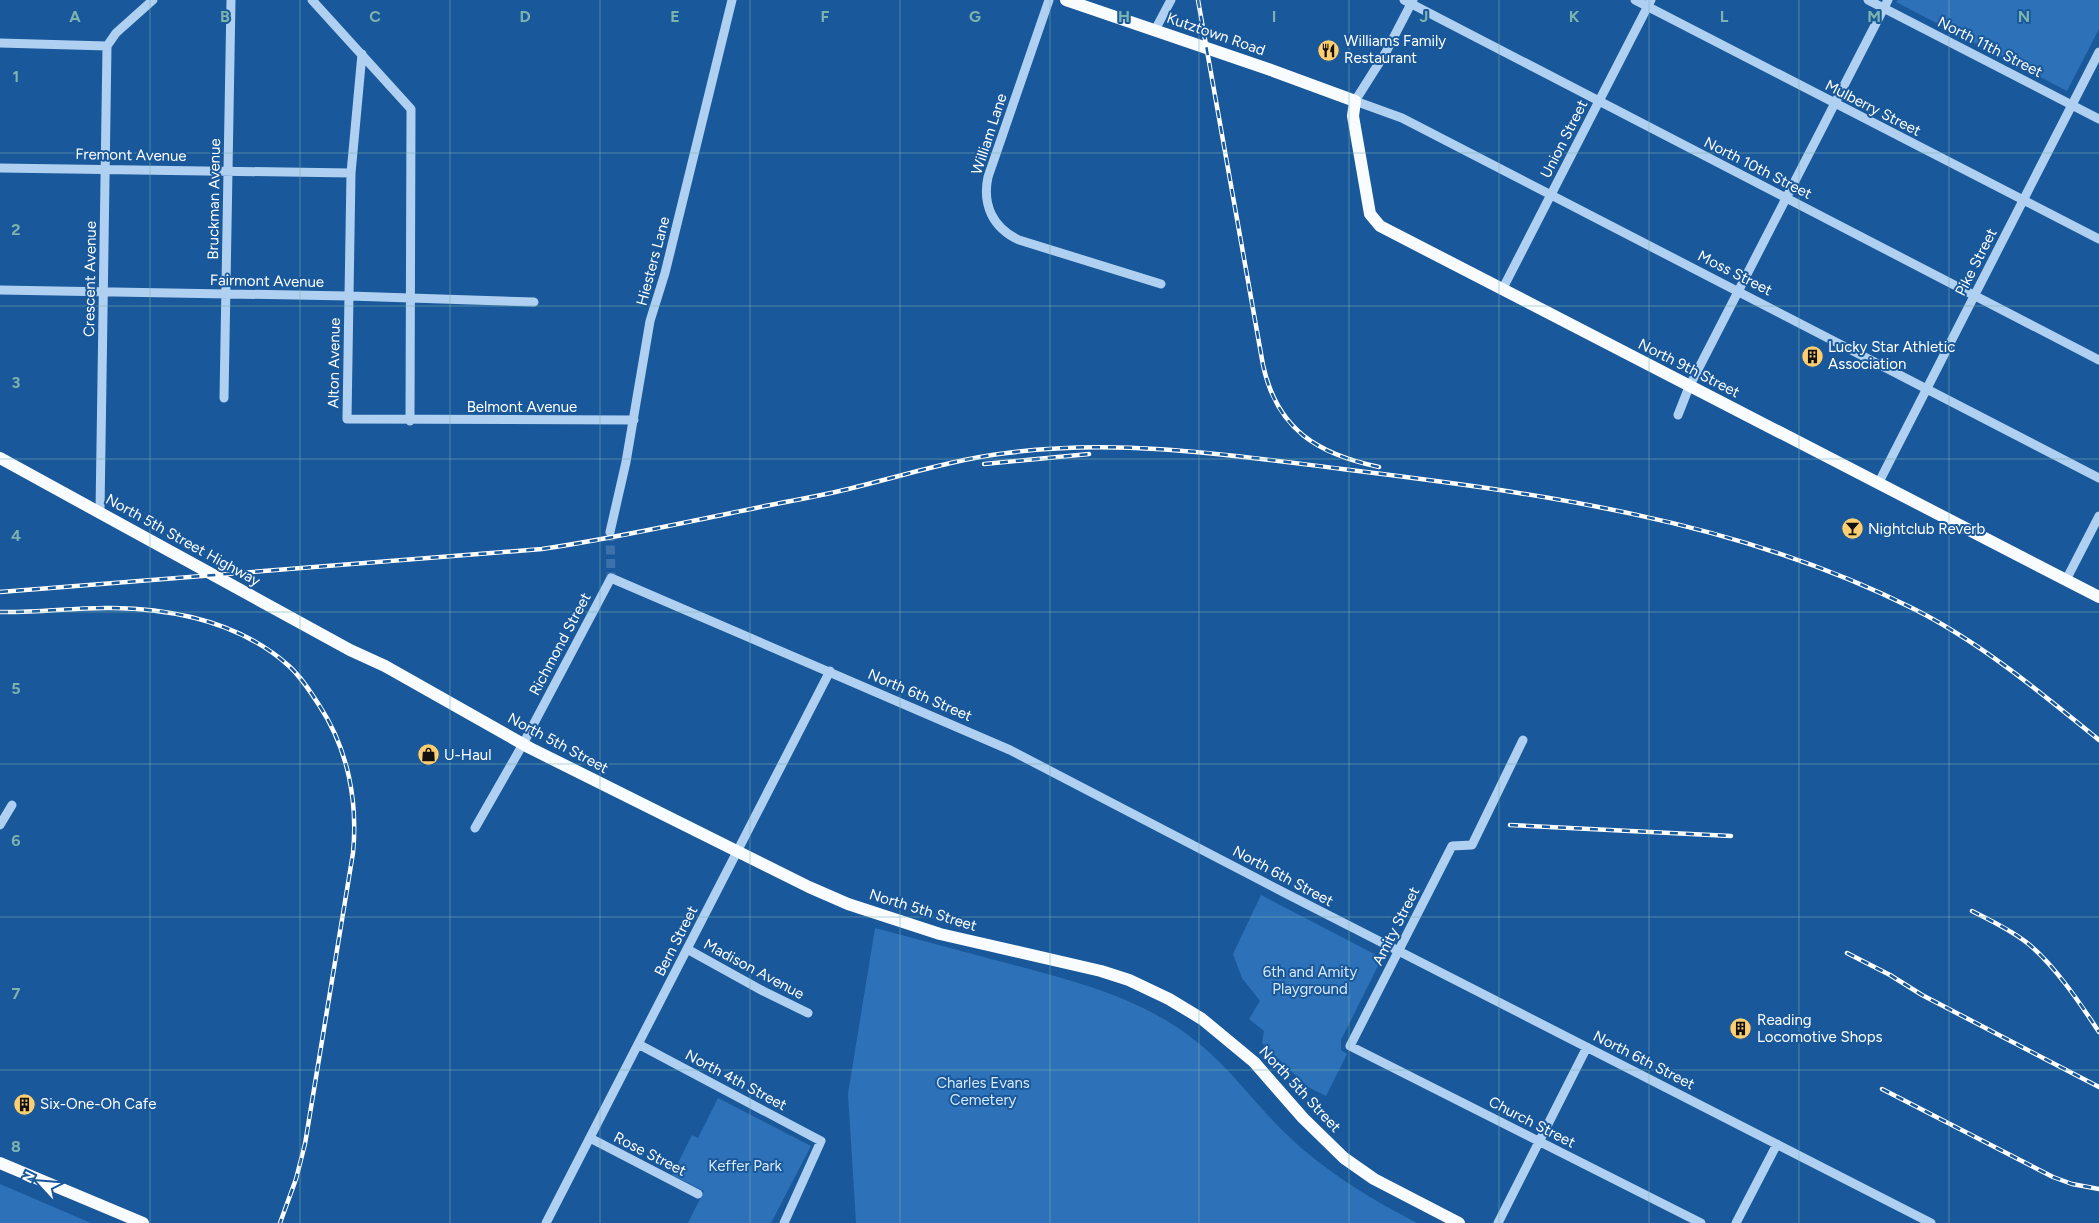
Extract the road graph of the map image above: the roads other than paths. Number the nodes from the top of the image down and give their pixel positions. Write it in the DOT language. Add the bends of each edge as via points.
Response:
graph roads {
  1 [pos="231,0"];
  2 [pos="312,0"];
  3 [pos="732,0"];
  4 [pos="1050,0"];
  5 [pos="1066,0"];
  6 [pos="1172,0"];
  7 [pos="1635,0"];
  8 [pos="1868,0"];
  9 [pos="151,1"];
  10 [pos="1410,1"];
  11 [pos="1649,3"];
  12 [pos="1886,4"];
  13 [pos="1155,30"];
  14 [pos="0,43"];
  15 [pos="107,46"];
  16 [pos="2099,52"];
  17 [pos="362,54"];
  18 [pos="1355,101"];
  19 [pos="1598,101"];
  20 [pos="1835,104"];
  21 [pos="2072,105"];
  22 [pos="2099,119"];
  23 [pos="0,168"];
  24 [pos="106,168"];
  25 [pos="228,171"];
  26 [pos="351,173"];
  27 [pos="1550,195"];
  28 [pos="1786,199"];
  29 [pos="2023,200"];
  30 [pos="2099,240"];
  31 [pos="1161,284"];
  32 [pos="0,290"];
  33 [pos="1502,290"];
  34 [pos="1739,290"];
  35 [pos="104,291"];
  36 [pos="227,294"];
  37 [pos="349,296"];
  38 [pos="1974,296"];
  39 [pos="411,298"];
  40 [pos="534,302"];
  41 [pos="2099,360"];
  42 [pos="1689,387"];
  43 [pos="1926,388"];
  44 [pos="224,398"];
  45 [pos="1678,415"];
  46 [pos="634,420"];
  47 [pos="410,421"];
  48 [pos="0,458"];
  49 [pos="2099,478"];
  50 [pos="1878,484"];
  51 [pos="100,512"];
  52 [pos="2099,516"];
  53 [pos="610,532"];
  54 [pos="611,578"];
  55 [pos="2066,580"];
  56 [pos="2099,597"];
  57 [pos="350,650"];
  58 [pos="830,671"];
  59 [pos="1523,740"];
  60 [pos="523,744"];
  61 [pos="12,805"];
  62 [pos="0,825"];
  63 [pos="475,828"];
  64 [pos="737,852"];
  65 [pos="687,949"];
  66 [pos="1398,951"];
  67 [pos="808,1013"];
  68 [pos="638,1044"];
  69 [pos="1350,1046"];
  70 [pos="1588,1047"];
  71 [pos="590,1138"];
  72 [pos="1539,1142"];
  73 [pos="1776,1144"];
  74 [pos="0,1163"];
  75 [pos="698,1194"];
  76 [pos="143,1223"];
  77 [pos="546,1223"];
  78 [pos="784,1223"];
  79 [pos="1458,1223"];
  80 [pos="1498,1223"];
  81 [pos="1701,1223"];
  82 [pos="1736,1223"];
  83 [pos="1931,1223"];
  1 -- 25 [label="street, Bruckman Avenue"];
  2 -- 17 [label="street"];
  3 -- 46 [label="street, Hiesters Lane" via="650,321"];
  4 -- 31 [label="street, William Lane" via="988,177 988,211 1005,232 1019,240"];
  5 -- 13 [label="main road, Kutztown Road"];
  6 -- 13 [label="street"];
  7 -- 11 [label="street, Mulberry Street"];
  8 -- 12 [label="street, North 11th Street"];
  9 -- 15 [label="street" via="116,33"];
  10 -- 18 [label="street" via="1386,52"];
  10 -- 19 [label="street, North 10th Street"];
  11 -- 19 [label="street, Union Street"];
  11 -- 20 [label="street, Mulberry Street"];
  12 -- 20 [label="street"];
  12 -- 21 [label="street, North 11th Street"];
  13 -- 18 [label="main road, Kutztown Road"];
  14 -- 15 [label="street"];
  15 -- 24 [label="street, Crescent Avenue"];
  16 -- 21 [label="street, Pike Street"];
  17 -- 26 [label="street, Alton Avenue"];
  17 -- 39 [label="street" via="411,109"];
  18 -- 27 [label="street, Moss Street" via="1402,118"];
  18 -- 33 [label="main road, North 9th Street" via="1353,116 1373,219 1386,230"];
  19 -- 27 [label="street, Union Street"];
  19 -- 28 [label="street, North 10th Street"];
  20 -- 28 [label="street"];
  20 -- 29 [label="street, Mulberry Street"];
  21 -- 22 [label="street, North 11th Street"];
  21 -- 29 [label="street, Pike Street"];
  23 -- 24 [label="street, Fremont Avenue"];
  24 -- 25 [label="street, Fremont Avenue"];
  24 -- 35 [label="street, Crescent Avenue"];
  25 -- 26 [label="street, Fremont Avenue"];
  25 -- 36 [label="street, Bruckman Avenue"];
  26 -- 37 [label="street, Alton Avenue"];
  27 -- 33 [label="street, Union Street"];
  27 -- 34 [label="street, Moss Street"];
  28 -- 34 [label="street"];
  28 -- 38 [label="street, North 10th Street"];
  29 -- 30 [label="street, Mulberry Street"];
  29 -- 38 [label="street, Pike Street"];
  32 -- 35 [label="street, Fairmont Avenue"];
  33 -- 42 [label="main road, North 9th Street"];
  34 -- 42 [label="street"];
  34 -- 43 [label="street, Moss Street"];
  35 -- 36 [label="street, Fairmont Avenue"];
  35 -- 51 [label="street, Crescent Avenue"];
  36 -- 37 [label="street, Fairmont Avenue"];
  36 -- 44 [label="street, Bruckman Avenue"];
  37 -- 39 [label="street, Fairmont Avenue"];
  37 -- 47 [label="street, Alton Avenue" via="347,419"];
  38 -- 41 [label="street, North 10th Street"];
  38 -- 43 [label="street, Pike Street"];
  39 -- 40 [label="street, Fairmont Avenue"];
  39 -- 47 [label="street"];
  42 -- 45 [label="street"];
  42 -- 50 [label="main road, North 9th Street"];
  43 -- 49 [label="street, Moss Street"];
  43 -- 50 [label="street, Pike Street"];
  46 -- 47 [label="street, Belmont Avenue"];
  46 -- 53 [label="street, Hiesters Lane"];
  48 -- 51 [label="main road, North 5th Street Highway"];
  50 -- 55 [label="main road, North 9th Street"];
  51 -- 57 [label="main road, North 5th Street Highway"];
  52 -- 55 [label="street"];
  54 -- 58 [label="street, North 6th Street"];
  54 -- 60 [label="street, Richmond Street"];
  55 -- 56 [label="main road, North 9th Street"];
  57 -- 60 [label="main road, North 5th Street" via="385,666"];
  58 -- 64 [label="street, Bern Street"];
  58 -- 66 [label="street, North 6th Street" via="1010,750"];
  59 -- 66 [label="street, Amity Street" via="1472,845 1452,846"];
  60 -- 63 [label="street, Richmond Street"];
  60 -- 64 [label="main road, North 5th Street"];
  61 -- 62 [label="street"];
  64 -- 65 [label="street, Bern Street"];
  64 -- 79 [label="main road, North 5th Street" via="808,888 900,922 985,946 1100,971 1154,991 1197,1016 1236,1046 1272,1080 1326,1142 1356,1167 1392,1190"];
  65 -- 67 [label="street, Madison Avenue"];
  65 -- 68 [label="street, Bern Street"];
  66 -- 69 [label="street, Amity Street"];
  66 -- 70 [label="street, North 6th Street"];
  68 -- 71 [label="street, Bern Street"];
  68 -- 78 [label="street, North 4th Street" via="821,1141"];
  69 -- 72 [label="street, Church Street"];
  70 -- 72 [label="street"];
  70 -- 73 [label="street, North 6th Street"];
  71 -- 75 [label="street, Rose Street"];
  71 -- 77 [label="street, Bern Street"];
  72 -- 80 [label="street"];
  72 -- 81 [label="street, Church Street"];
  73 -- 82 [label="street"];
  73 -- 83 [label="street, North 6th Street"];
  74 -- 76 [label="main road"];
}
